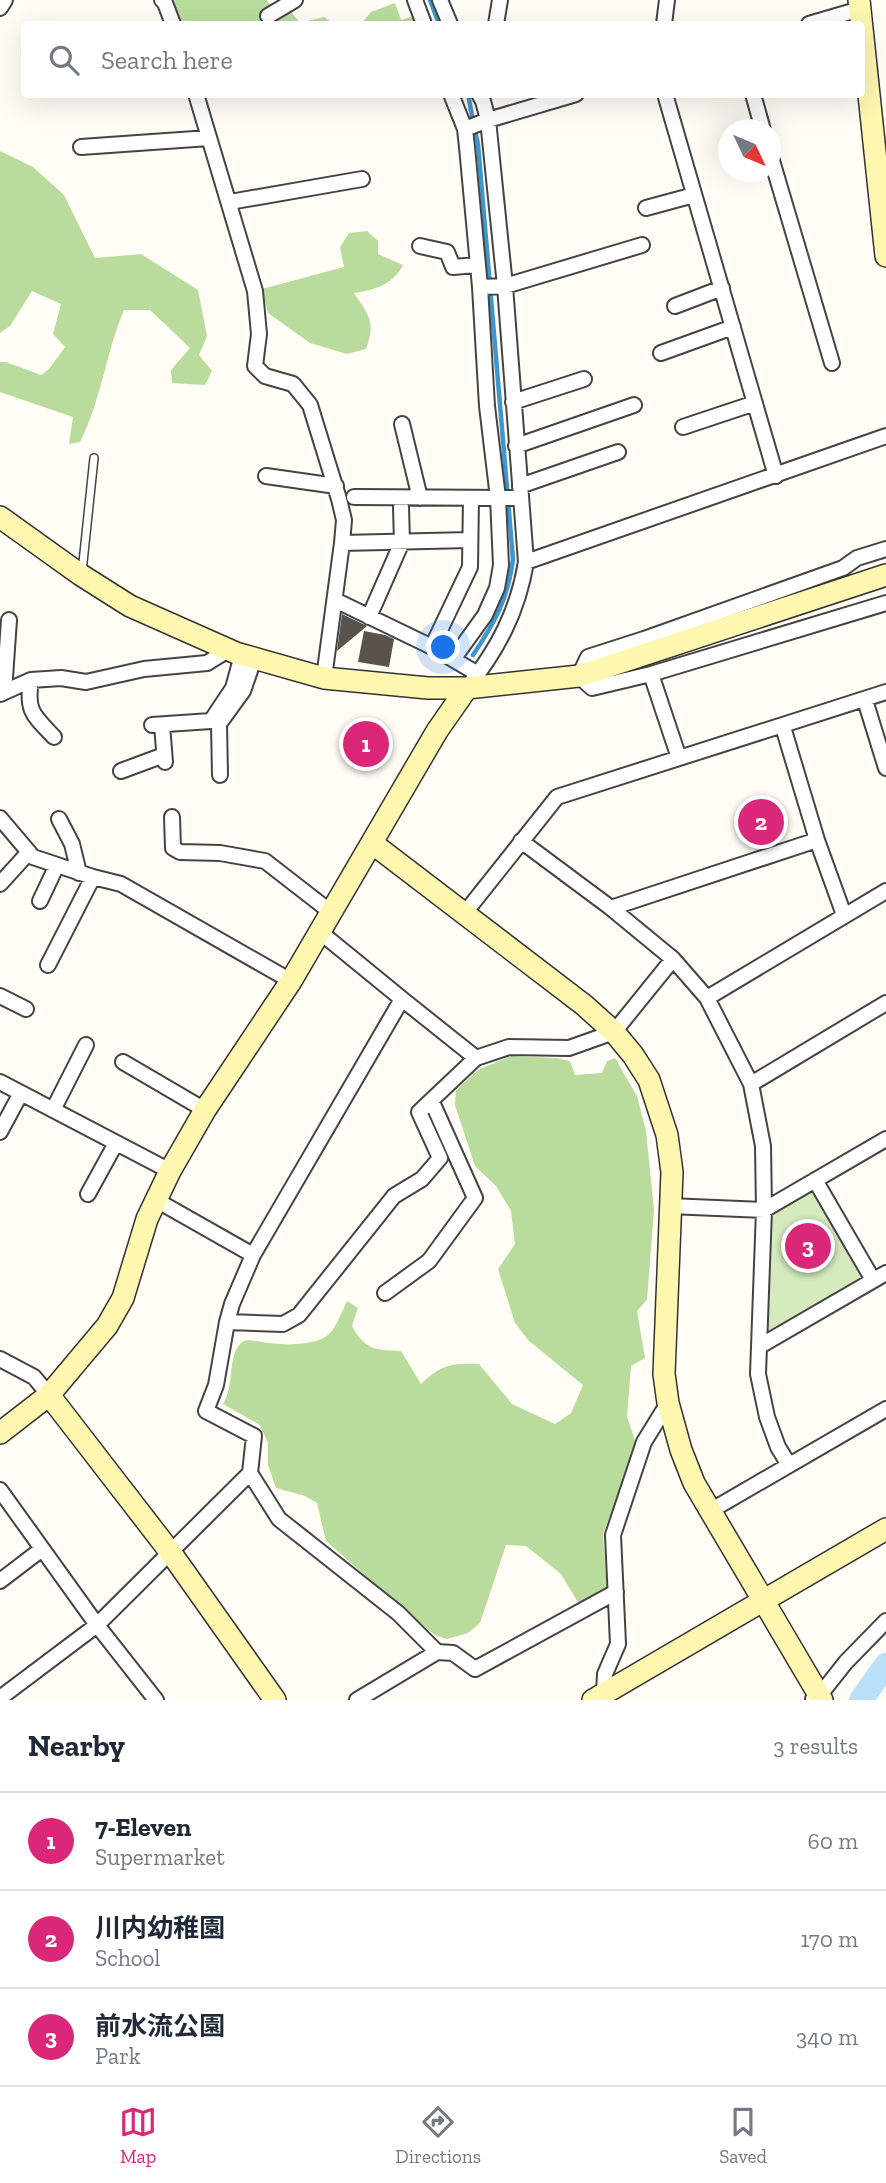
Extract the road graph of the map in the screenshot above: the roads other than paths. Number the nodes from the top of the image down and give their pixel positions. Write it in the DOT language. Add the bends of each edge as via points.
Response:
graph roads {
  1 [pos="5,0"];
  2 [pos="162,0"];
  3 [pos="295,0"];
  4 [pos="415,0"];
  5 [pos="440,0"];
  6 [pos="500,0"];
  7 [pos="667,0"];
  8 [pos="860,4"];
  9 [pos="0,8"];
  10 [pos="268,16"];
  11 [pos="172,21"];
  12 [pos="423,21"];
  13 [pos="449,21"];
  14 [pos="496,21"];
  15 [pos="664,21"];
  16 [pos="817,21"];
  17 [pos="865,52"];
  18 [pos="197,98"];
  19 [pos="452,98"];
  20 [pos="482,98"];
  21 [pos="563,98"];
  22 [pos="666,98"];
  23 [pos="754,98"];
  24 [pos="760,119"];
  25 [pos="487,121"];
  26 [pos="464,129"];
  27 [pos="209,138"];
  28 [pos="81,147"];
  29 [pos="362,179"];
  30 [pos="779,182"];
  31 [pos="694,195"];
  32 [pos="229,202"];
  33 [pos="646,208"];
  34 [pos="642,245"];
  35 [pos="420,246"];
  36 [pos="886,256"];
  37 [pos="477,265"];
  38 [pos="505,286"];
  39 [pos="480,287"];
  40 [pos="722,288"];
  41 [pos="675,306"];
  42 [pos="733,327"];
  43 [pos="662,353"];
  44 [pos="832,363"];
  45 [pos="584,379"];
  46 [pos="513,402"];
  47 [pos="755,403"];
  48 [pos="634,405"];
  49 [pos="402,424"];
  50 [pos="683,427"];
  51 [pos="886,436"];
  52 [pos="516,446"];
  53 [pos="618,452"];
  54 [pos="94,458"];
  55 [pos="266,476"];
  56 [pos="776,476"];
  57 [pos="337,486"];
  58 [pos="520,492"];
  59 [pos="354,497"];
  60 [pos="420,498"];
  61 [pos="471,498"];
  62 [pos="498,498"];
  63 [pos="401,507"];
  64 [pos="0,517"];
  65 [pos="470,540"];
  66 [pos="402,542"];
  67 [pos="342,543"];
  68 [pos="886,549"];
  69 [pos="526,562"];
  70 [pos="81,575"];
  71 [pos="886,575"];
  72 [pos="335,600"];
  73 [pos="886,603"];
  74 [pos="369,617"];
  75 [pos="9,621"];
  76 [pos="432,647"];
  77 [pos="241,654"];
  78 [pos="454,658"];
  79 [pos="651,674"];
  80 [pos="579,676"];
  81 [pos="324,678"];
  82 [pos="31,680"];
  83 [pos="472,681"];
  84 [pos="886,692"];
  85 [pos="2,693"];
  86 [pos="865,700"];
  87 [pos="783,727"];
  88 [pos="54,737"];
  89 [pos="679,758"];
  90 [pos="886,768"];
  91 [pos="121,771"];
  92 [pos="220,775"];
  93 [pos="172,817"];
  94 [pos="0,818"];
  95 [pos="59,820"];
  96 [pos="817,840"];
  97 [pos="521,841"];
  98 [pos="372,843"];
  99 [pos="29,852"];
  100 [pos="57,865"];
  101 [pos="86,875"];
  102 [pos="0,884"];
  103 [pos="886,891"];
  104 [pos="40,901"];
  105 [pos="611,908"];
  106 [pos="332,913"];
  107 [pos="464,914"];
  108 [pos="844,915"];
  109 [pos="320,932"];
  110 [pos="673,959"];
  111 [pos="48,965"];
  112 [pos="292,981"];
  113 [pos="0,996"];
  114 [pos="707,998"];
  115 [pos="402,999"];
  116 [pos="886,1003"];
  117 [pos="26,1009"];
  118 [pos="614,1032"];
  119 [pos="86,1045"];
  120 [pos="476,1058"];
  121 [pos="123,1062"];
  122 [pos="0,1082"];
  123 [pos="751,1084"];
  124 [pos="21,1093"];
  125 [pos="432,1102"];
  126 [pos="52,1110"];
  127 [pos="205,1110"];
  128 [pos="0,1132"];
  129 [pos="886,1139"];
  130 [pos="116,1143"];
  131 [pos="170,1171"];
  132 [pos="815,1180"];
  133 [pos="88,1194"];
  134 [pos="156,1200"];
  135 [pos="669,1206"];
  136 [pos="764,1210"];
  137 [pos="253,1255"];
  138 [pos="880,1276"];
  139 [pos="385,1293"];
  140 [pos="227,1322"];
  141 [pos="760,1346"];
  142 [pos="0,1359"];
  143 [pos="49,1395"];
  144 [pos="668,1403"];
  145 [pos="886,1409"];
  146 [pos="0,1433"];
  147 [pos="789,1465"];
  148 [pos="250,1473"];
  149 [pos="0,1490"];
  150 [pos="710,1511"];
  151 [pos="886,1529"];
  152 [pos="42,1549"];
  153 [pos="171,1553"];
  154 [pos="0,1581"];
  155 [pos="616,1592"];
  156 [pos="763,1599"];
  157 [pos="886,1621"];
  158 [pos="97,1625"];
  159 [pos="437,1652"];
  160 [pos="598,1697"];
  161 [pos="0,1698"];
  162 [pos="818,1699"];
  163 [pos="156,1700"];
  164 [pos="275,1700"];
  165 [pos="357,1700"];
  1 -- 9 [label="street"];
  2 -- 11 [label="street"];
  3 -- 10 [label="street"];
  4 -- 12 [label="street"];
  5 -- 13 [label="street"];
  6 -- 14 [label="street"];
  7 -- 15 [label="street"];
  8 -- 16 [label="street"];
  17 -- 36 [label="street"];
  18 -- 27 [label="street"];
  19 -- 26 [label="street"];
  20 -- 25 [label="street"];
  21 -- 25 [label="street"];
  22 -- 31 [label="street"];
  23 -- 24 [label="street"];
  25 -- 26 [label="street"];
  25 -- 38 [label="street"];
  26 -- 37 [label="street"];
  27 -- 28 [label="street"];
  27 -- 32 [label="street"];
  29 -- 32 [label="street"];
  30 -- 44 [label="street"];
  31 -- 33 [label="street"];
  31 -- 40 [label="street"];
  32 -- 57 [label="street" via="255,291 259,334 255,366 264,376 293,384 310,405"];
  34 -- 38 [label="street"];
  35 -- 37 [label="street" via="447,252 453,267"];
  37 -- 39 [label="street"];
  38 -- 39 [label="street"];
  38 -- 46 [label="street"];
  39 -- 62 [label="street"];
  40 -- 41 [label="street"];
  40 -- 42 [label="street"];
  42 -- 43 [label="street"];
  42 -- 47 [label="street"];
  45 -- 46 [label="street"];
  46 -- 52 [label="street"];
  47 -- 50 [label="street"];
  47 -- 56 [label="street"];
  48 -- 52 [label="street"];
  49 -- 60 [label="street"];
  51 -- 56 [label="street"];
  52 -- 58 [label="street"];
  53 -- 58 [label="street"];
  54 -- 70 [label="lane"];
  55 -- 57 [label="street"];
  56 -- 69 [label="street"];
  57 -- 67 [label="street" via="344,520"];
  58 -- 62 [label="street"];
  58 -- 69 [label="street"];
  59 -- 60 [label="street"];
  60 -- 61 [label="street"];
  61 -- 62 [label="street"];
  61 -- 65 [label="street"];
  62 -- 78 [label="street" via="501,565 497,588 485,615"];
  63 -- 66 [label="street"];
  64 -- 70 [label="street"];
  65 -- 66 [label="street"];
  65 -- 76 [label="street" via="470,567"];
  66 -- 67 [label="street"];
  66 -- 74 [label="street"];
  67 -- 72 [label="street"];
  68 -- 80 [label="street" via="588,657"];
  69 -- 83 [label="street" via="521,593 509,621 491,657"];
  70 -- 77 [label="street" via="130,606"];
  71 -- 80 [label="street"];
  72 -- 74 [label="street"];
  72 -- 81 [label="street"];
  73 -- 79 [label="street"];
  74 -- 76 [label="street"];
  75 -- 85 [label="street"];
  76 -- 78 [label="street"];
  77 -- 81 [label="street"];
  77 -- 82 [label="street" via="86,682"];
  77 -- 91 [label="street" via="233,688 211,721 157,725 165,759"];
  77 -- 92 [label="street" via="243,691 219,724"];
  78 -- 83 [label="street"];
  79 -- 80 [label="street" via="592,688"];
  79 -- 89 [label="street"];
  80 -- 83 [label="street"];
  81 -- 83 [label="street" via="428,688"];
  82 -- 85 [label="street"];
  82 -- 88 [label="street" via="30,712"];
  83 -- 98 [label="street" via="437,731"];
  84 -- 86 [label="street"];
  86 -- 87 [label="street"];
  86 -- 90 [label="street"];
  87 -- 89 [label="street"];
  87 -- 96 [label="street"];
  89 -- 97 [label="street" via="557,797"];
  93 -- 106 [label="street" via="173,848 265,860"];
  94 -- 99 [label="street"];
  95 -- 101 [label="street"];
  96 -- 105 [label="street"];
  96 -- 108 [label="street"];
  97 -- 105 [label="street"];
  97 -- 107 [label="street"];
  98 -- 106 [label="street"];
  98 -- 107 [label="street"];
  99 -- 100 [label="street"];
  99 -- 102 [label="street"];
  100 -- 101 [label="street"];
  100 -- 104 [label="street"];
  101 -- 111 [label="street"];
  101 -- 112 [label="street" via="121,884"];
  103 -- 108 [label="street"];
  105 -- 110 [label="street"];
  106 -- 109 [label="street"];
  107 -- 118 [label="street"];
  108 -- 114 [label="street"];
  109 -- 112 [label="street"];
  109 -- 115 [label="street"];
  110 -- 114 [label="street"];
  110 -- 118 [label="street"];
  112 -- 127 [label="street"];
  113 -- 117 [label="street"];
  114 -- 123 [label="street"];
  115 -- 120 [label="street"];
  115 -- 137 [label="street"];
  116 -- 123 [label="street"];
  118 -- 120 [label="street" via="569,1048 509,1048"];
  118 -- 135 [label="street" via="644,1072 660,1107 672,1172"];
  119 -- 126 [label="street"];
  120 -- 125 [label="street"];
  121 -- 127 [label="street"];
  122 -- 124 [label="street"];
  123 -- 136 [label="street" via="763,1146"];
  124 -- 126 [label="street"];
  124 -- 128 [label="street"];
  125 -- 139 [label="street" via="475,1198 429,1261"];
  125 -- 140 [label="street" via="419,1112 440,1158 422,1179 394,1196 299,1315 283,1324"];
  126 -- 130 [label="street"];
  127 -- 131 [label="street"];
  129 -- 132 [label="street"];
  130 -- 131 [label="street"];
  130 -- 133 [label="street"];
  131 -- 134 [label="street"];
  132 -- 136 [label="street"];
  132 -- 138 [label="street"];
  134 -- 137 [label="street"];
  134 -- 143 [label="street" via="123,1298 95,1342"];
  135 -- 136 [label="street"];
  135 -- 144 [label="street" via="664,1374"];
  136 -- 141 [label="street"];
  137 -- 140 [label="street"];
  138 -- 141 [label="street"];
  140 -- 148 [label="street" via="216,1385 206,1411 254,1436"];
  141 -- 147 [label="street" via="758,1374 767,1417"];
  142 -- 143 [label="street" via="34,1377"];
  143 -- 146 [label="street"];
  143 -- 153 [label="street"];
  144 -- 150 [label="street" via="681,1450"];
  144 -- 155 [label="street" via="644,1442 613,1535"];
  145 -- 147 [label="street"];
  147 -- 150 [label="street"];
  148 -- 153 [label="street"];
  148 -- 159 [label="street" via="279,1519 398,1614"];
  149 -- 152 [label="street"];
  150 -- 156 [label="street"];
  151 -- 156 [label="street"];
  152 -- 154 [label="street"];
  152 -- 158 [label="street"];
  153 -- 158 [label="street"];
  153 -- 164 [label="street"];
  155 -- 159 [label="street" via="475,1670 453,1653"];
  155 -- 160 [label="street" via="618,1644"];
  156 -- 160 [label="street"];
  156 -- 162 [label="street"];
  157 -- 162 [label="street"];
  158 -- 161 [label="street"];
  158 -- 163 [label="street"];
  159 -- 165 [label="street"];
}
